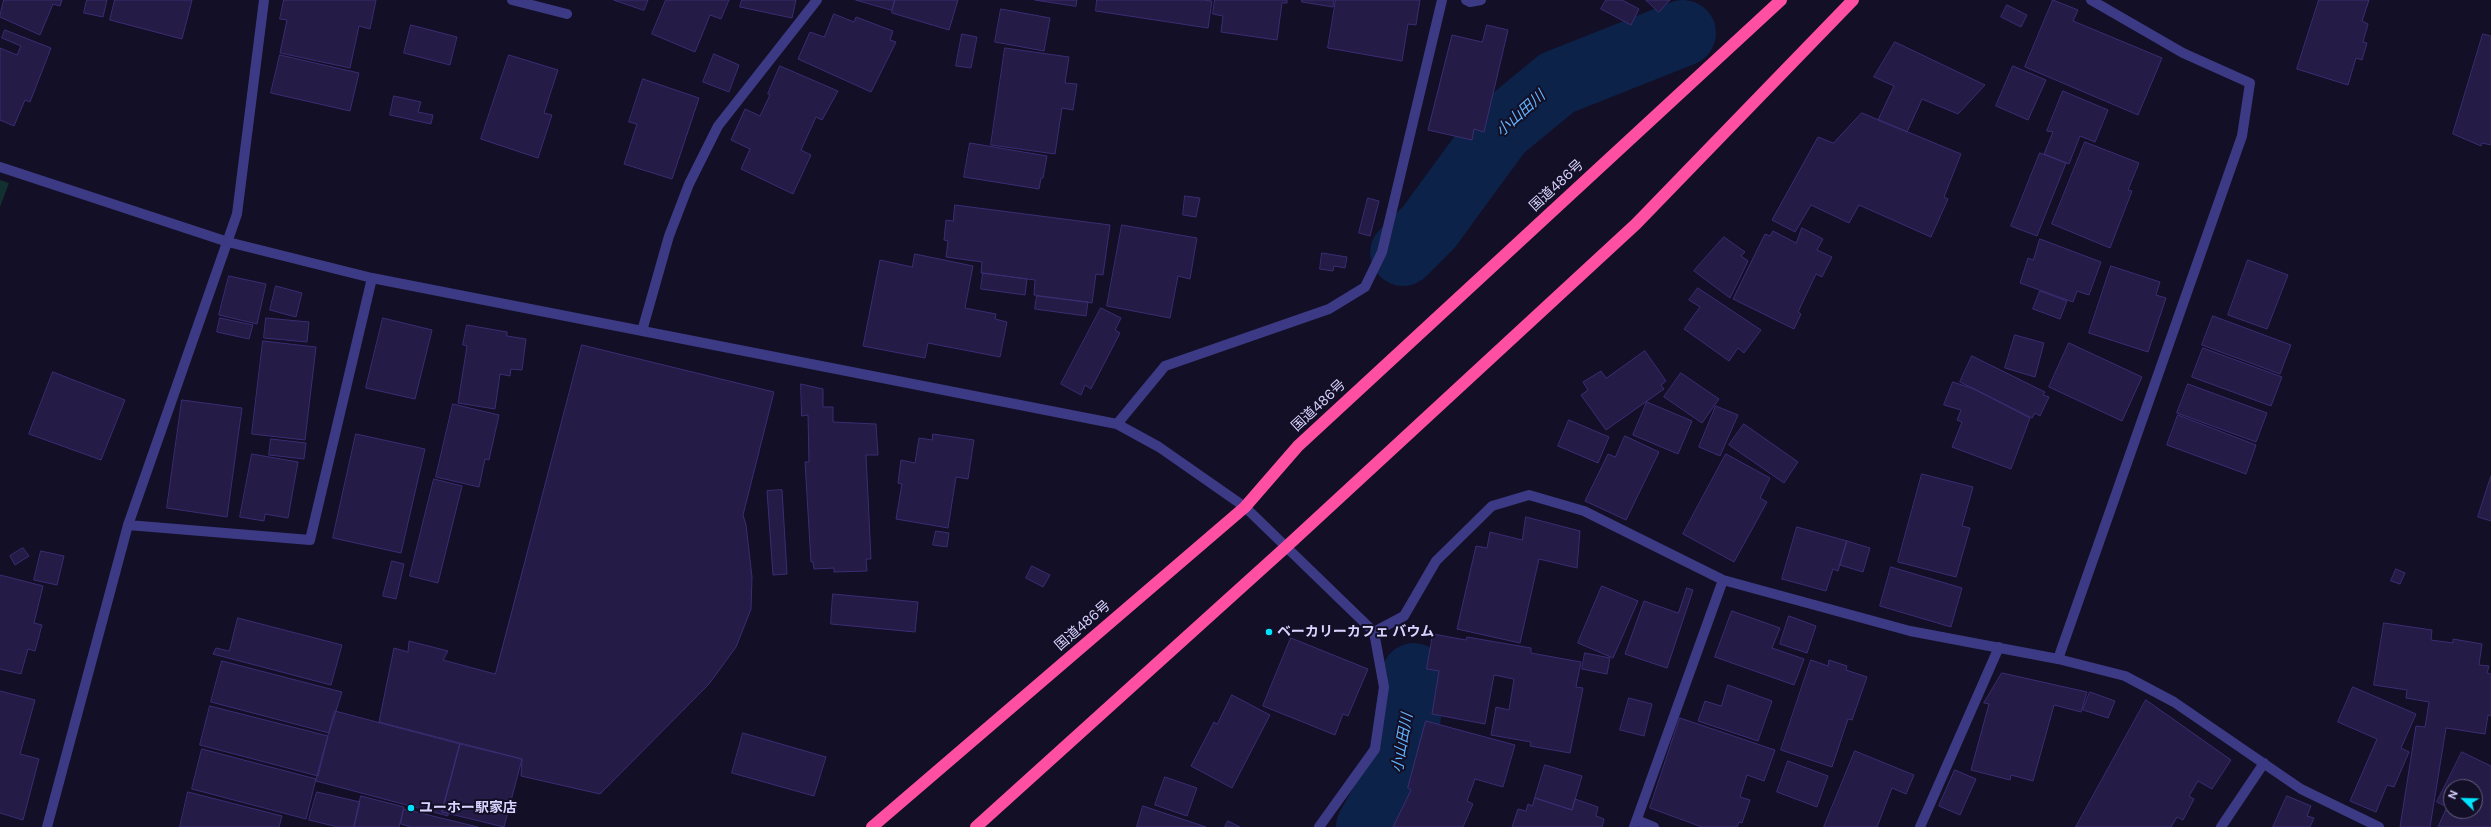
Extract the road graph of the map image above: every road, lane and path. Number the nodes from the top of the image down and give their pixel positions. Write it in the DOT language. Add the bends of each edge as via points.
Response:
graph roads {
  1 [pos="264,0"];
  2 [pos="512,0"];
  3 [pos="817,0"];
  4 [pos="1442,0"];
  5 [pos="1466,0"];
  6 [pos="1481,0"];
  7 [pos="1781,0"];
  8 [pos="1853,0"];
  9 [pos="2091,0"];
  10 [pos="567,14"];
  11 [pos="0,167"];
  12 [pos="228,242"];
  13 [pos="372,278"];
  14 [pos="642,331"];
  15 [pos="1117,424"];
  16 [pos="1245,507"];
  17 [pos="128,525"];
  18 [pos="1286,547"];
  19 [pos="1723,580"];
  20 [pos="1374,632"];
  21 [pos="1999,647"];
  22 [pos="2058,659"];
  23 [pos="2264,763"];
  24 [pos="1636,824"];
  25 [pos="47,827"];
  26 [pos="872,827"];
  27 [pos="976,827"];
  28 [pos="1319,827"];
  29 [pos="1654,827"];
  30 [pos="1920,827"];
  31 [pos="2221,827"];
  32 [pos="2379,827"];
  1 -- 12 [label="street" via="237,214"];
  2 -- 10 [label="street"];
  3 -- 14 [label="street" via="718,126 689,184 668,236"];
  4 -- 15 [label="street" via="1382,252 1365,287 1330,308 1166,366"];
  5 -- 6 [label="street"];
  7 -- 16 [label="highway, 国道486号" via="1298,446"];
  8 -- 18 [label="highway" via="1636,224"];
  9 -- 22 [label="street" via="2183,53 2250,83 2242,136"];
  11 -- 12 [label="street"];
  12 -- 13 [label="street"];
  12 -- 17 [label="street"];
  13 -- 14 [label="street"];
  13 -- 17 [label="street" via="310,540"];
  14 -- 15 [label="street"];
  15 -- 16 [label="street" via="1159,447"];
  16 -- 18 [label="street"];
  16 -- 26 [label="highway, 国道486号"];
  17 -- 25 [label="street"];
  18 -- 20 [label="street"];
  18 -- 27 [label="highway"];
  19 -- 20 [label="street" via="1584,511 1529,495 1492,506 1436,561 1404,616"];
  19 -- 21 [label="street" via="1910,631"];
  19 -- 24 [label="street"];
  20 -- 28 [label="street" via="1384,687 1375,749"];
  21 -- 22 [label="street"];
  21 -- 30 [label="street"];
  22 -- 23 [label="street" via="2125,676 2174,702"];
  23 -- 31 [label="street"];
  23 -- 32 [label="street" via="2301,789"];
  24 -- 29 [label="street"];
}
